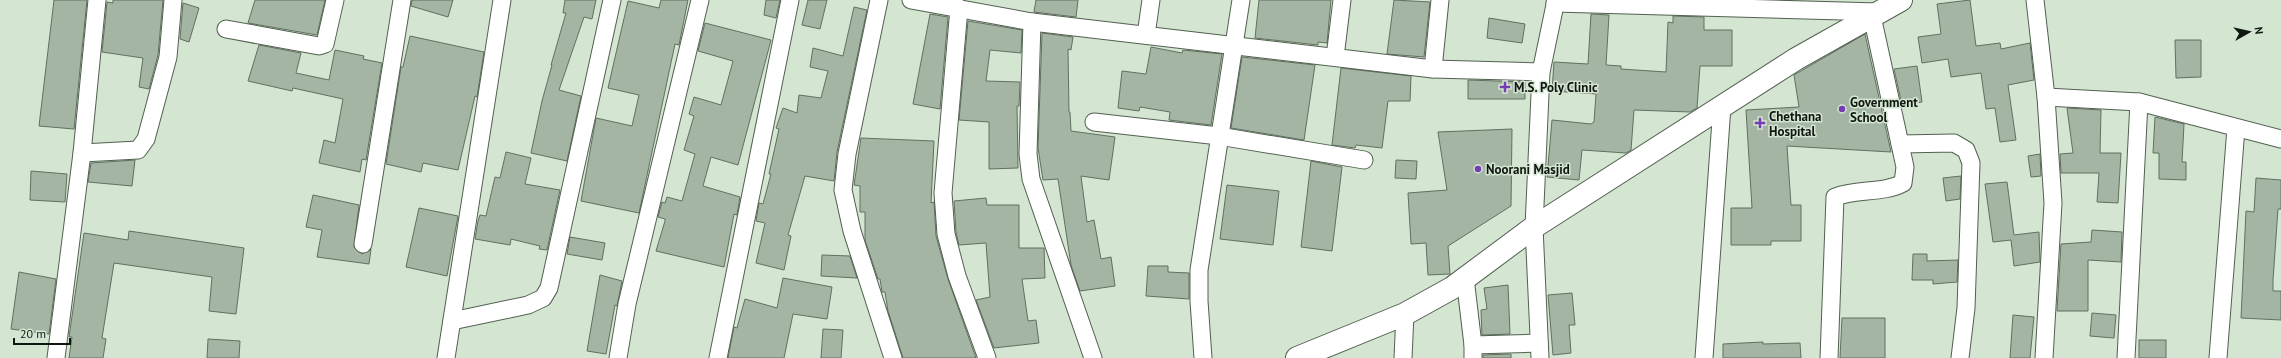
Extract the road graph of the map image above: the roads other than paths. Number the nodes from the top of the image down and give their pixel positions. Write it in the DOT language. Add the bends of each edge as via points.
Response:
graph roads {
  1 [pos="97,0"];
  2 [pos="173,0"];
  3 [pos="335,0"];
  4 [pos="402,0"];
  5 [pos="502,0"];
  6 [pos="612,0"];
  7 [pos="700,0"];
  8 [pos="790,0"];
  9 [pos="879,0"];
  10 [pos="911,0"];
  11 [pos="1151,0"];
  12 [pos="1241,0"];
  13 [pos="1342,0"];
  14 [pos="1440,0"];
  15 [pos="1901,0"];
  16 [pos="2035,0"];
  17 [pos="1555,2"];
  18 [pos="958,8"];
  19 [pos="1876,14"];
  20 [pos="1032,22"];
  21 [pos="226,29"];
  22 [pos="1146,35"];
  23 [pos="1235,45"];
  24 [pos="1335,57"];
  25 [pos="1433,69"];
  26 [pos="1541,72"];
  27 [pos="2046,96"];
  28 [pos="2139,102"];
  29 [pos="1722,106"];
  30 [pos="1094,122"];
  31 [pos="2236,128"];
  32 [pos="1219,136"];
  33 [pos="2281,139"];
  34 [pos="1900,144"];
  35 [pos="82,153"];
  36 [pos="1364,160"];
  37 [pos="1534,226"];
  38 [pos="363,244"];
  39 [pos="1465,278"];
  40 [pos="1405,314"];
  41 [pos="452,322"];
  42 [pos="1539,350"];
  43 [pos="1473,351"];
  44 [pos="1307,356"];
  45 [pos="56,358"];
  46 [pos="446,358"];
  47 [pos="618,358"];
  48 [pos="718,358"];
  49 [pos="893,358"];
  50 [pos="987,358"];
  51 [pos="1093,358"];
  52 [pos="1203,358"];
  53 [pos="1403,358"];
  54 [pos="1704,358"];
  55 [pos="1829,358"];
  56 [pos="1960,358"];
  57 [pos="2044,358"];
  58 [pos="2126,358"];
  59 [pos="2218,358"];
  1 -- 35 [label="street"];
  2 -- 35 [label="street" via="168,57 146,139 138,150"];
  3 -- 21 [label="street" via="325,44 319,46"];
  4 -- 38 [label="street"];
  5 -- 41 [label="street"];
  6 -- 41 [label="street" via="549,288 543,298 528,305"];
  7 -- 47 [label="street" via="627,304"];
  8 -- 48 [label="street"];
  9 -- 49 [label="street" via="847,154 843,190 852,231"];
  10 -- 18 [label="street"];
  11 -- 22 [label="street"];
  12 -- 23 [label="street"];
  13 -- 24 [label="street"];
  14 -- 25 [label="street"];
  15 -- 19 [label="street"];
  16 -- 27 [label="street"];
  17 -- 19 [label="street"];
  17 -- 26 [label="street"];
  18 -- 20 [label="street"];
  18 -- 50 [label="street" via="943,193 946,234"];
  19 -- 29 [label="street" via="1796,59"];
  19 -- 34 [label="street"];
  20 -- 22 [label="street"];
  20 -- 51 [label="street" via="1028,154 1031,179"];
  22 -- 23 [label="street"];
  23 -- 24 [label="street"];
  23 -- 32 [label="street"];
  24 -- 25 [label="street"];
  25 -- 26 [label="street"];
  26 -- 37 [label="street"];
  27 -- 28 [label="street"];
  27 -- 57 [label="street" via="2053,203"];
  28 -- 31 [label="street"];
  28 -- 58 [label="street"];
  29 -- 37 [label="street"];
  29 -- 54 [label="street"];
  30 -- 32 [label="street"];
  31 -- 33 [label="street"];
  31 -- 59 [label="street"];
  32 -- 36 [label="street"];
  32 -- 52 [label="street" via="1199,270"];
  34 -- 55 [label="street" via="1905,167 1903,183 1892,189 1847,192 1835,197"];
  34 -- 56 [label="street" via="1954,143 1966,150 1971,163 1966,308"];
  35 -- 45 [label="street"];
  37 -- 39 [label="street"];
  37 -- 42 [label="street"];
  39 -- 40 [label="street"];
  39 -- 43 [label="street"];
  40 -- 44 [label="street"];
  40 -- 53 [label="street"];
  41 -- 46 [label="street"];
  42 -- 43 [label="street"];
}
